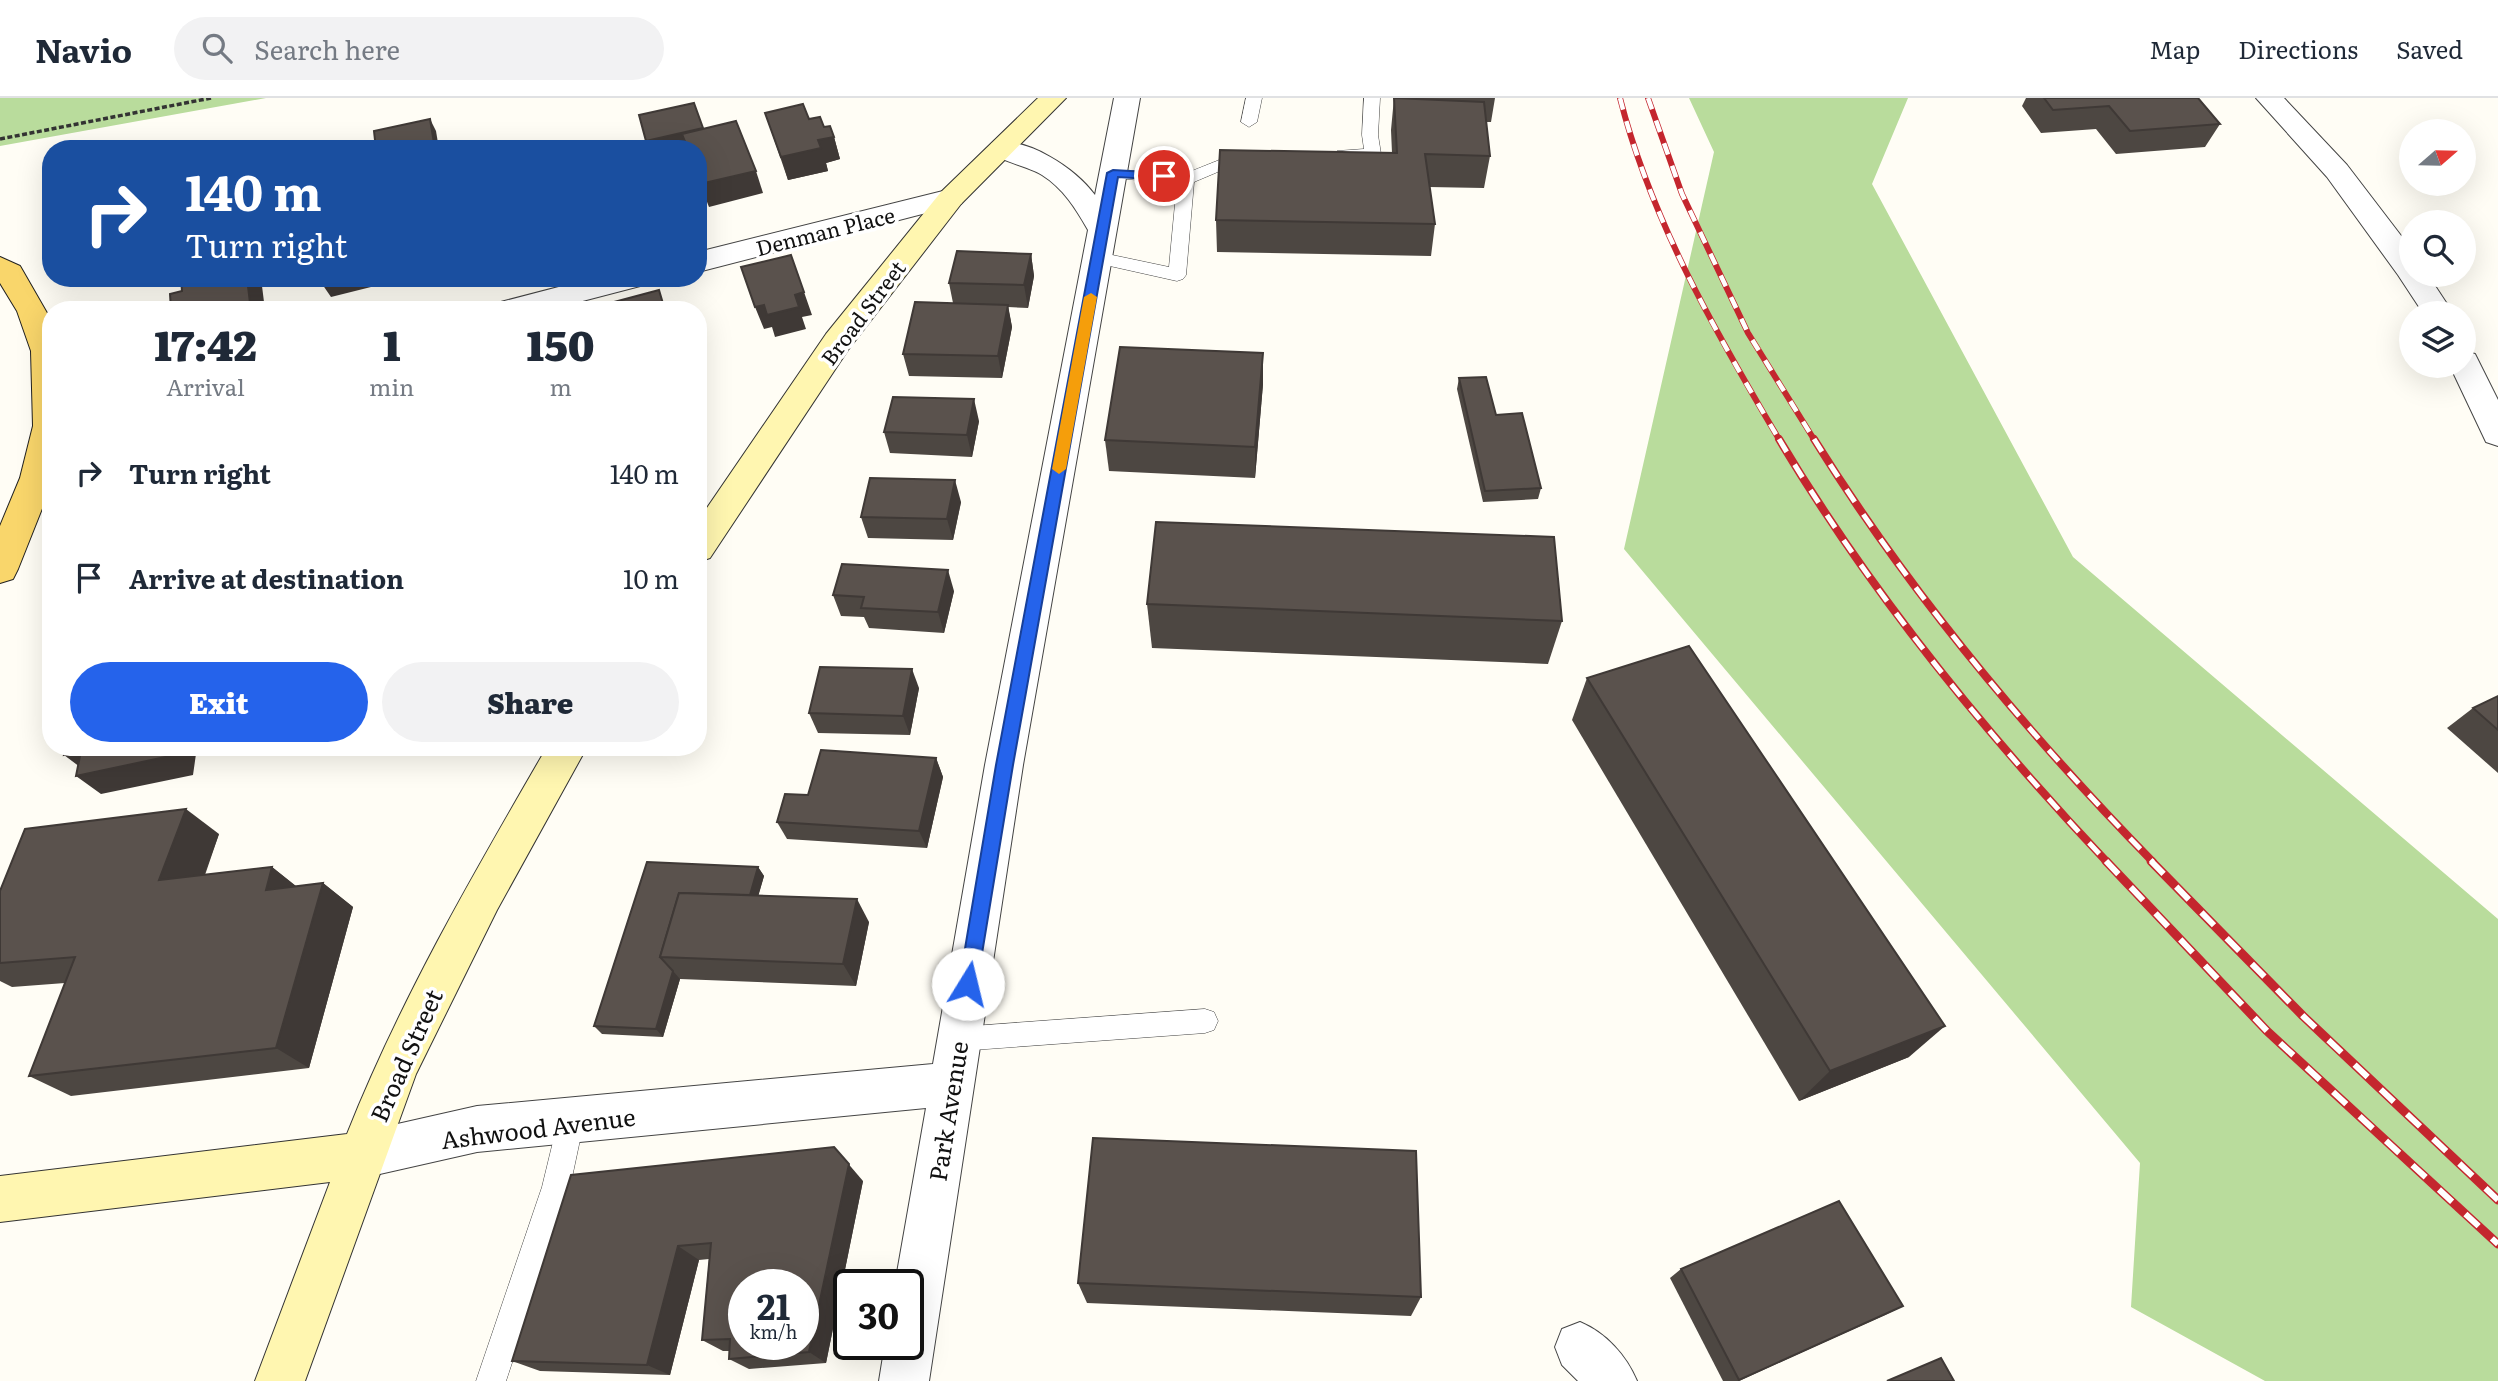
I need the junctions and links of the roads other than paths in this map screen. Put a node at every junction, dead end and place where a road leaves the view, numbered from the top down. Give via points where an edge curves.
1 (1053, 98) edge
2 (1127, 98) edge
3 (1254, 98) edge
4 (1372, 98) edge
5 (2269, 98) edge
6 (1249, 122) dead end
7 (1002, 149) junction
8 (1332, 155) edge
9 (1264, 157) edge
10 (1113, 173) junction
11 (1186, 179) junction
12 (951, 198) junction
13 (1100, 244) junction
14 (2399, 256) edge
15 (707, 260) edge
16 (0, 267) edge
17 (598, 287) edge
18 (543, 301) edge
19 (42, 338) edge
20 (2472, 378) edge
21 (2498, 434) edge
22 (42, 458) edge
23 (707, 536) edge
24 (0, 569) edge
25 (563, 756) edge
26 (1205, 1021) dead end
27 (959, 1039) junction
28 (952, 1084) junction
29 (571, 1121) junction
30 (362, 1155) junction
31 (0, 1199) edge
32 (280, 1381) edge
33 (491, 1381) edge
34 (904, 1381) edge

1 - 7 main road, Broad Street
2 - 10 street, Park Avenue
3 - 6 lane
4 - 8 lane via 1373,154
5 - 14 street via 2337,171
7 - 12 main road, Broad Street
7 - 13 street via 1049,165 1067,179 1083,197
9 - 11 lane via 1237,158
10 - 11 lane
10 - 13 street, Park Avenue
11 - 13 lane via 1177,275
12 - 15 street, Denman Place
12 - 23 main road, Broad Street via 837,342
13 - 27 street, Park Avenue via 1004,765
16 - 19 main road via 9,273 32,311
17 - 18 street
20 - 21 street
22 - 24 main road
25 - 30 main road, Broad Street via 425,1007
26 - 27 lane
27 - 28 street, Park Avenue
28 - 29 street, Ashwood Avenue
28 - 34 street, Park Avenue
29 - 30 street, Ashwood Avenue via 477,1129
29 - 33 lane via 556,1187
30 - 31 main road, Ashwood Avenue
30 - 32 main road, Broad Street

